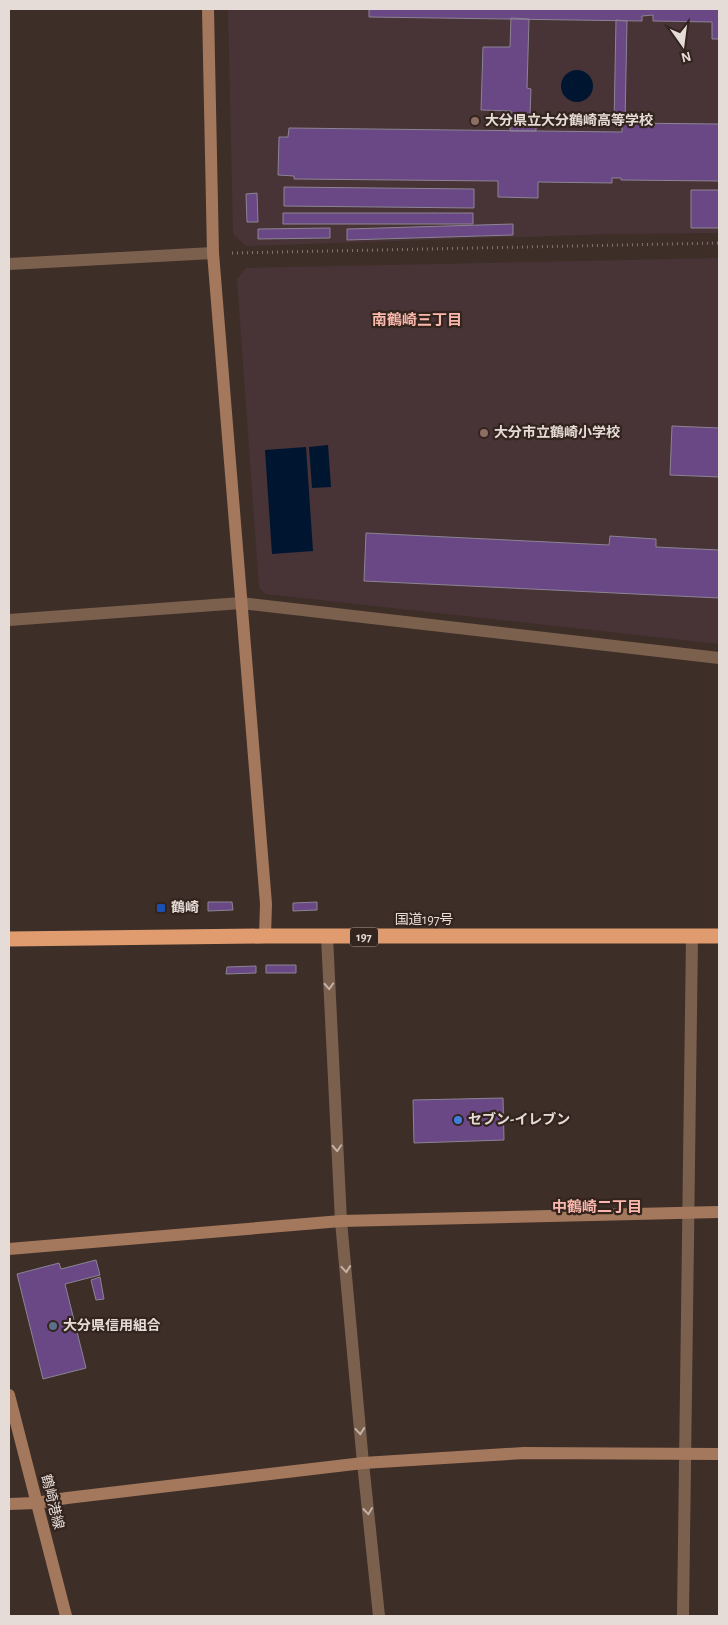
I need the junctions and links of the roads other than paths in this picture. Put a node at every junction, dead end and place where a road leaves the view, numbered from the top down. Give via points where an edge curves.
1 (208, 9) edge
2 (213, 253) junction
3 (9, 264) edge
4 (241, 604) junction
5 (9, 620) edge
6 (719, 658) edge
7 (265, 936) junction
8 (692, 936) junction
9 (719, 936) edge
10 (327, 937) junction
11 (9, 939) edge
12 (719, 1212) edge
13 (688, 1213) junction
14 (341, 1220) junction
15 (9, 1249) edge
16 (9, 1395) edge
17 (685, 1454) junction
18 (719, 1454) edge
19 (363, 1463) junction
20 (36, 1503) junction
21 (9, 1504) edge
22 (66, 1616) edge
23 (379, 1616) edge
24 (683, 1616) edge

1 - 2 street
2 - 3 street
2 - 4 street
4 - 5 street
4 - 6 street
4 - 7 street via 266,904
7 - 10 highway, 国道197号 / 197
7 - 11 highway, 国道197号 / 197
8 - 9 highway, 国道197号 / 197
8 - 10 highway, 国道197号 / 197
8 - 13 street
10 -> 14 street
12 - 13 street
13 - 14 street
13 - 17 street
14 - 15 street
14 -> 19 street
16 - 20 street, 鶴崎港線
17 - 18 street
17 - 19 street via 524,1453
17 - 24 street
19 - 20 street
19 -> 23 street
20 - 21 street
20 - 22 street, 鶴崎港線

